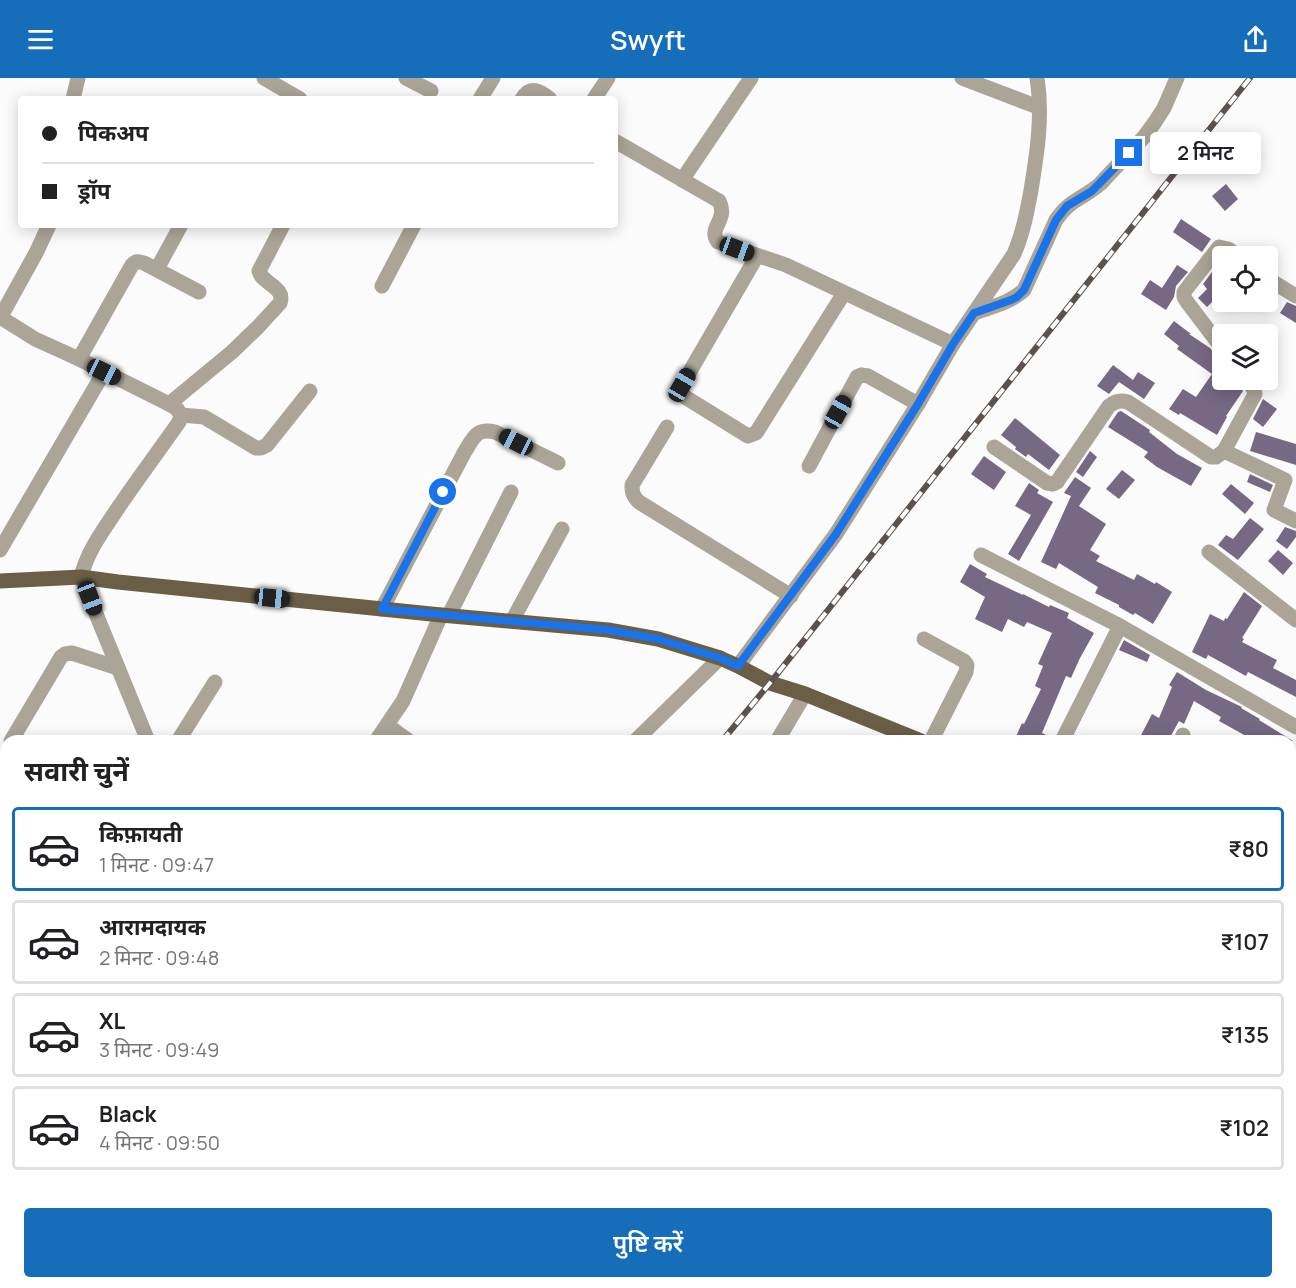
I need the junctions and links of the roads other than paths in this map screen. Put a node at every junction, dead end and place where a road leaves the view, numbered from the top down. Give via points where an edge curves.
1 (78, 78) edge
2 (264, 78) edge
3 (406, 78) edge
4 (493, 78) edge
5 (608, 78) edge
6 (751, 78) edge
7 (962, 78) edge
8 (1037, 78) edge
9 (1176, 78) edge
10 (431, 91) dead end
11 (74, 96) edge
12 (295, 96) edge
13 (482, 96) edge
14 (524, 96) edge
15 (546, 96) edge
16 (596, 96) edge
17 (1038, 107) junction
18 (618, 143) edge
19 (682, 180) junction
20 (48, 228) edge
21 (179, 228) edge
22 (281, 228) edge
23 (412, 228) edge
24 (1212, 255) edge
25 (757, 256) junction
26 (157, 269) junction
27 (1278, 285) edge
28 (382, 286) dead end
29 (199, 292) dead end
30 (844, 293) junction
31 (1296, 296) edge
32 (974, 313) junction
33 (0, 318) edge
34 (1212, 335) edge
35 (953, 344) junction
36 (79, 358) junction
37 (104, 372) junction
38 (1254, 390) edge
39 (310, 391) dead end
40 (169, 404) junction
41 (918, 404) junction
42 (181, 415) junction
43 (667, 427) dead end
44 (994, 447) dead end
45 (1224, 451) junction
46 (558, 463) dead end
47 (809, 466) dead end
48 (511, 492) dead end
49 (1296, 521) edge
50 (562, 529) dead end
51 (0, 550) edge
52 (1209, 552) dead end
53 (981, 555) dead end
54 (81, 577) junction
55 (0, 581) edge
56 (791, 596) junction
57 (382, 609) junction
58 (445, 615) junction
59 (1296, 620) edge
60 (512, 621) junction
61 (1120, 626) junction
62 (924, 639) dead end
63 (720, 658) junction
64 (738, 666) junction
65 (118, 668) junction
66 (215, 682) dead end
67 (805, 694) junction
68 (387, 725) junction
69 (1296, 727) edge
70 (15, 735) edge
71 (146, 735) edge
72 (182, 735) edge
73 (380, 735) edge
74 (401, 735) edge
75 (641, 735) edge
76 (781, 735) edge
77 (906, 735) edge
78 (934, 735) edge
79 (1065, 735) edge

1 - 11 street
2 - 12 street
3 - 10 street
4 - 13 street
5 - 16 street
6 - 19 street
7 - 17 street
8 - 17 street
9 - 32 street via 1164,108 1144,137 1100,184 1061,212 1024,290 1011,300
14 - 15 street via 535,90
17 - 32 street via 1036,161 1020,240
18 - 19 street
19 - 25 street via 722,205 715,240
20 - 33 street
21 - 26 street
22 - 40 street via 259,271 280,292 280,303 232,352
23 - 28 street
24 - 34 street via 1184,292 1186,302
25 - 30 street via 786,265
25 - 30 street via 681,389 685,397 748,436 756,433
26 - 29 street
26 - 36 street via 139,261 132,265
27 - 31 street
30 - 35 street
32 - 35 street
33 - 36 street
35 - 41 street
36 - 37 street
37 - 40 street
37 - 51 street
38 - 45 street
39 - 42 street via 261,448 204,417
40 - 42 street
41 - 47 street via 868,375 857,377
41 - 56 street via 836,534
42 - 54 street via 94,544
43 - 56 street via 632,485 634,498
44 - 45 street via 1053,484 1109,406 1121,400 1211,457
45 - 49 street via 1284,480 1274,510
46 - 57 street via 495,432 487,430 476,435
48 - 58 street
50 - 60 street
52 - 59 street
53 - 61 street
54 - 55 main road
54 - 57 main road
54 - 65 street
56 - 64 street
57 - 58 main road
58 - 60 main road
58 - 68 street
60 - 63 main road via 628,633
61 - 69 street
61 - 79 street
62 - 78 street via 967,665
63 - 64 main road
63 - 75 street
64 - 67 main road via 770,683
65 - 70 street via 65,654
65 - 71 street
66 - 72 street
67 - 76 street
67 - 77 main road
68 - 73 street
68 - 74 street

